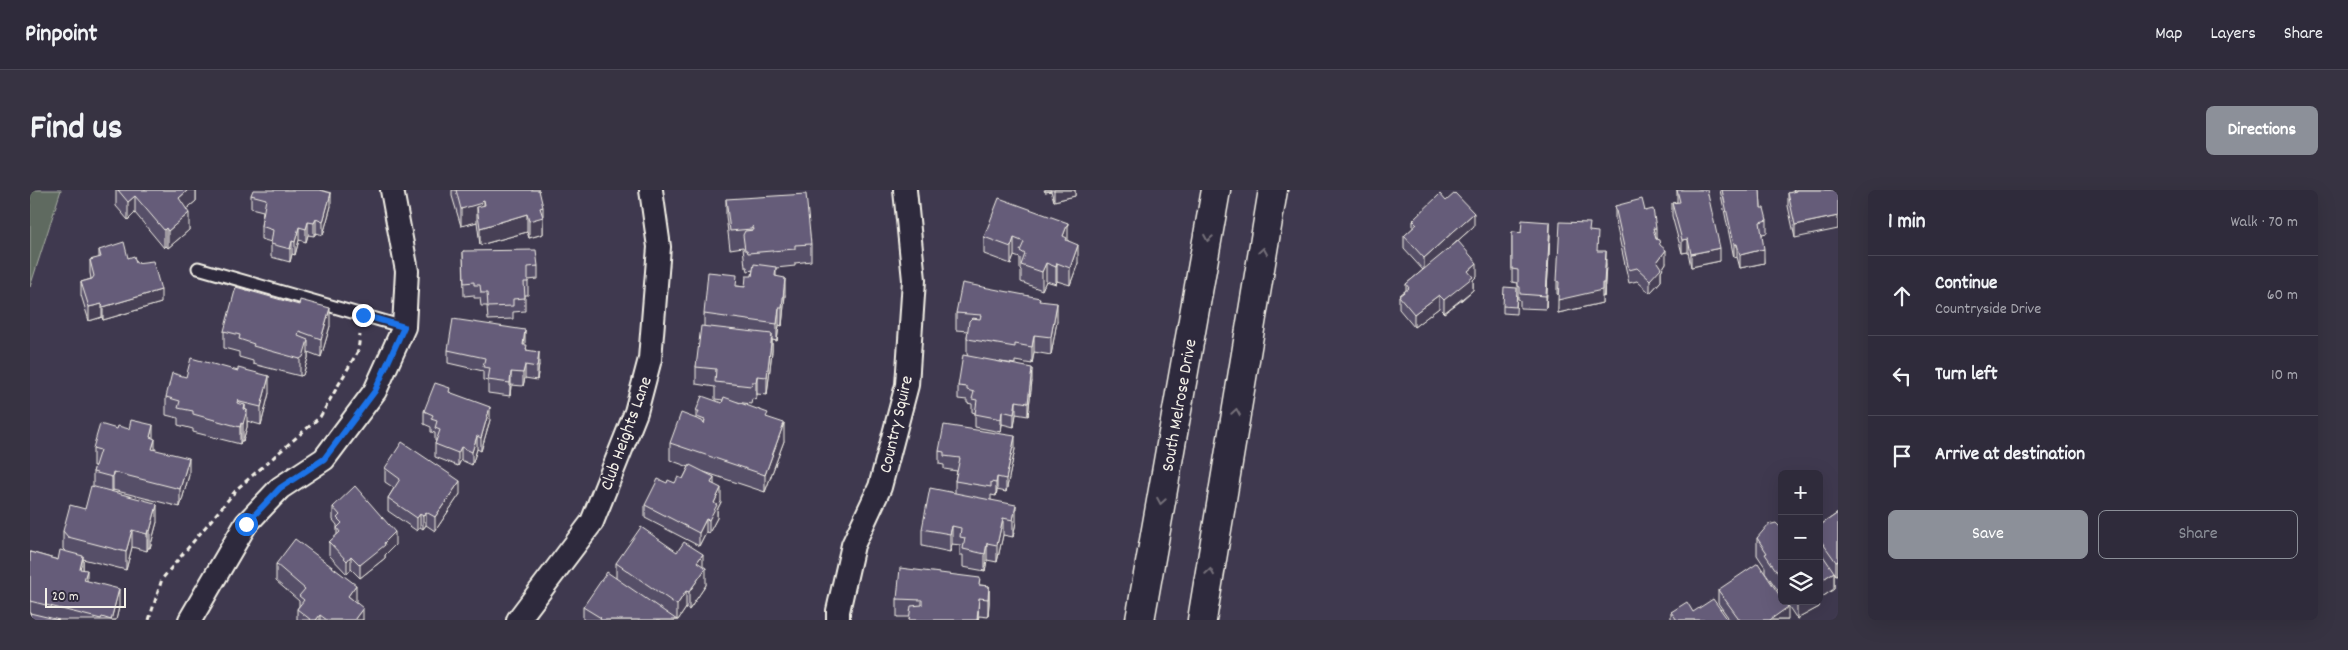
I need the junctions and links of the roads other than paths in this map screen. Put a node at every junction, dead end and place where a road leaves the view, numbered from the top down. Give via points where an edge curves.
1 (392, 190) edge
2 (651, 190) edge
3 (905, 190) edge
4 (1216, 190) edge
5 (1273, 190) edge
6 (198, 268) dead end
7 (404, 327) junction
8 (190, 620) edge
9 (518, 620) edge
10 (838, 620) edge
11 (1140, 620) edge
12 (1202, 620) edge

1 - 7 street via 407,271
2 - 9 street, Club Heights Lane via 659,248 650,359 636,412 592,522
3 - 10 street, Country Squire via 914,280 907,386 880,487 852,545
4 -> 11 main road, South Melrose Drive
12 -> 5 main road
6 - 7 lane
7 - 8 street via 375,391 324,459 280,488 246,524

